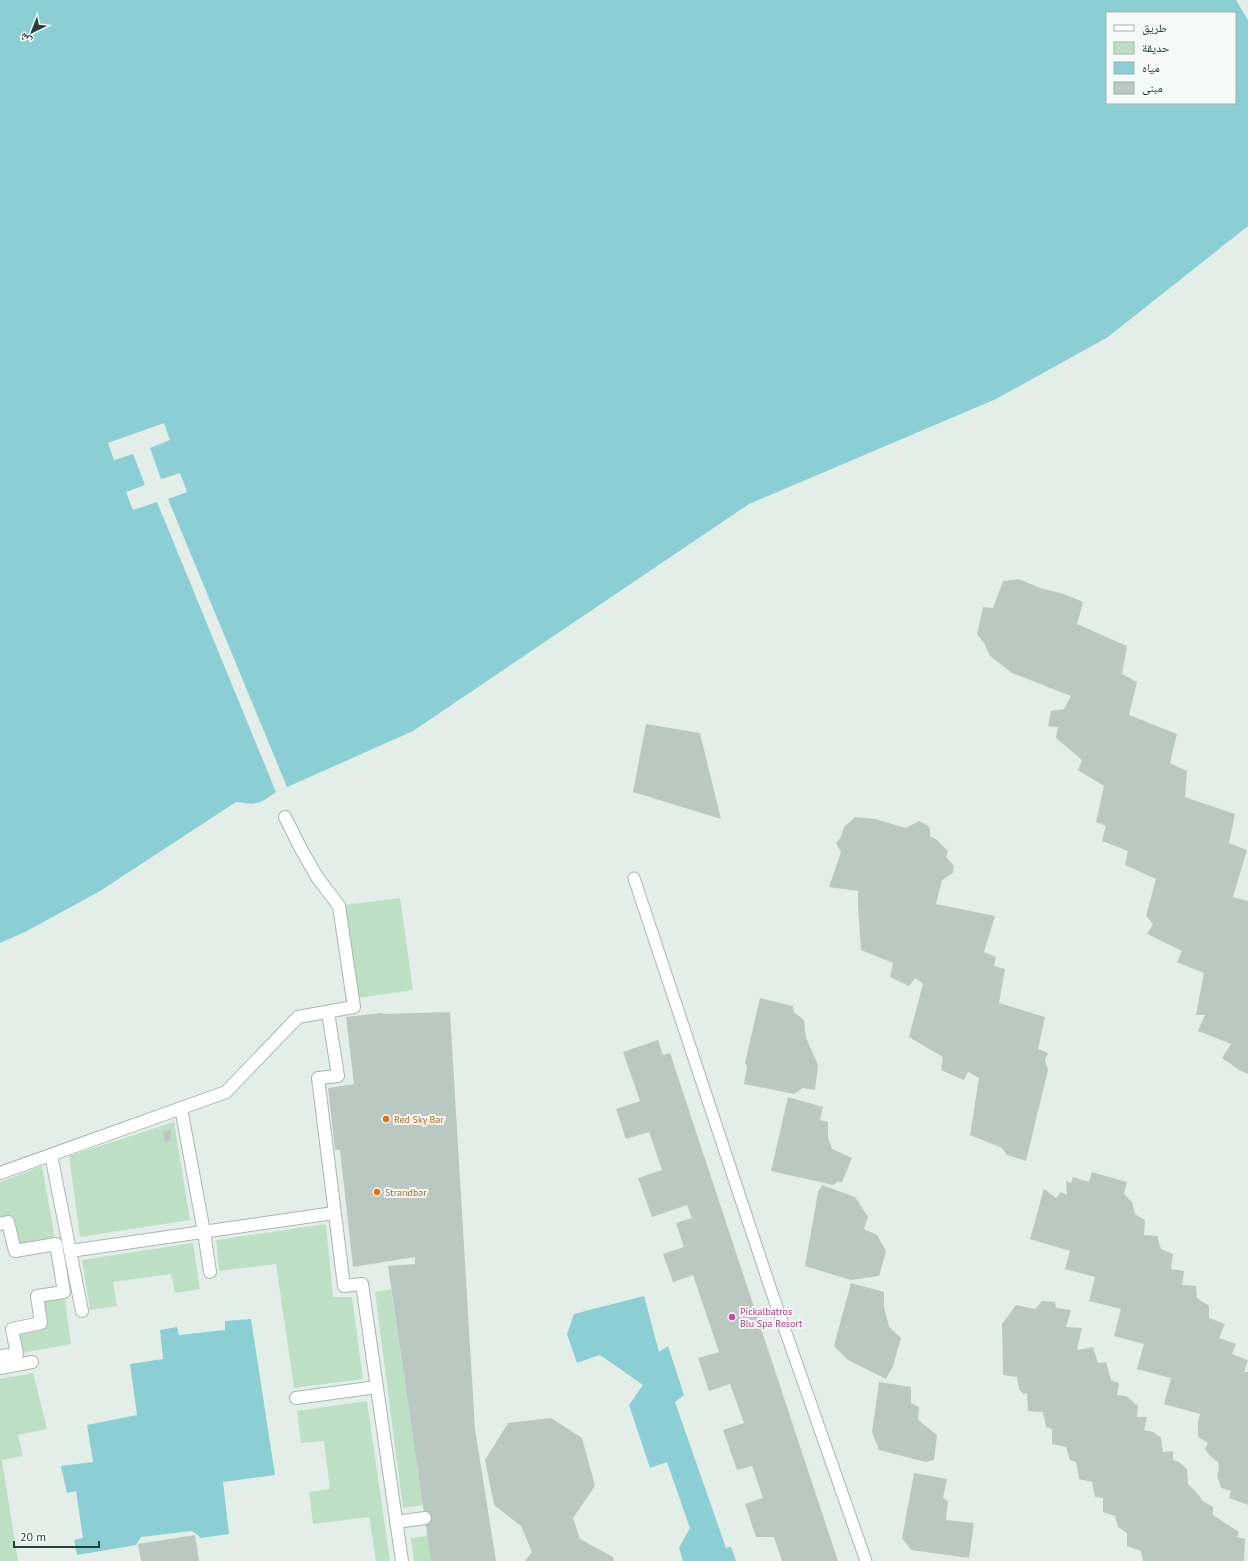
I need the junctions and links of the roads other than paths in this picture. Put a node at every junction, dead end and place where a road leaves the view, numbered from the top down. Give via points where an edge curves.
1 (285, 817) dead end
2 (634, 878) dead end
3 (328, 1012) junction
4 (181, 1108) junction
5 (51, 1155) junction
6 (0, 1173) edge
7 (334, 1213) junction
8 (0, 1224) edge
9 (204, 1232) junction
10 (70, 1251) junction
11 (210, 1272) dead end
12 (82, 1311) dead end
13 (0, 1356) edge
14 (32, 1362) dead end
15 (0, 1368) edge
16 (377, 1387) junction
17 (296, 1398) dead end
18 (425, 1518) dead end
19 (396, 1522) junction
20 (402, 1561) edge
21 (866, 1561) edge

1 - 3 street via 317,877 339,906 354,1007
2 - 21 lane via 770,1290
3 - 4 street via 298,1018 226,1092
3 - 7 street via 338,1076 318,1078
4 - 5 street
4 - 9 street
5 - 6 street
5 - 10 street
7 - 9 street
7 - 16 street via 344,1286 362,1284
8 - 13 street via 8,1222 15,1251 56,1244 64,1292 37,1296 41,1323 12,1329 17,1354
9 - 10 street
9 - 11 street
10 - 12 street
14 - 15 street
16 - 17 street
16 - 19 street
18 - 19 street
19 - 20 street

